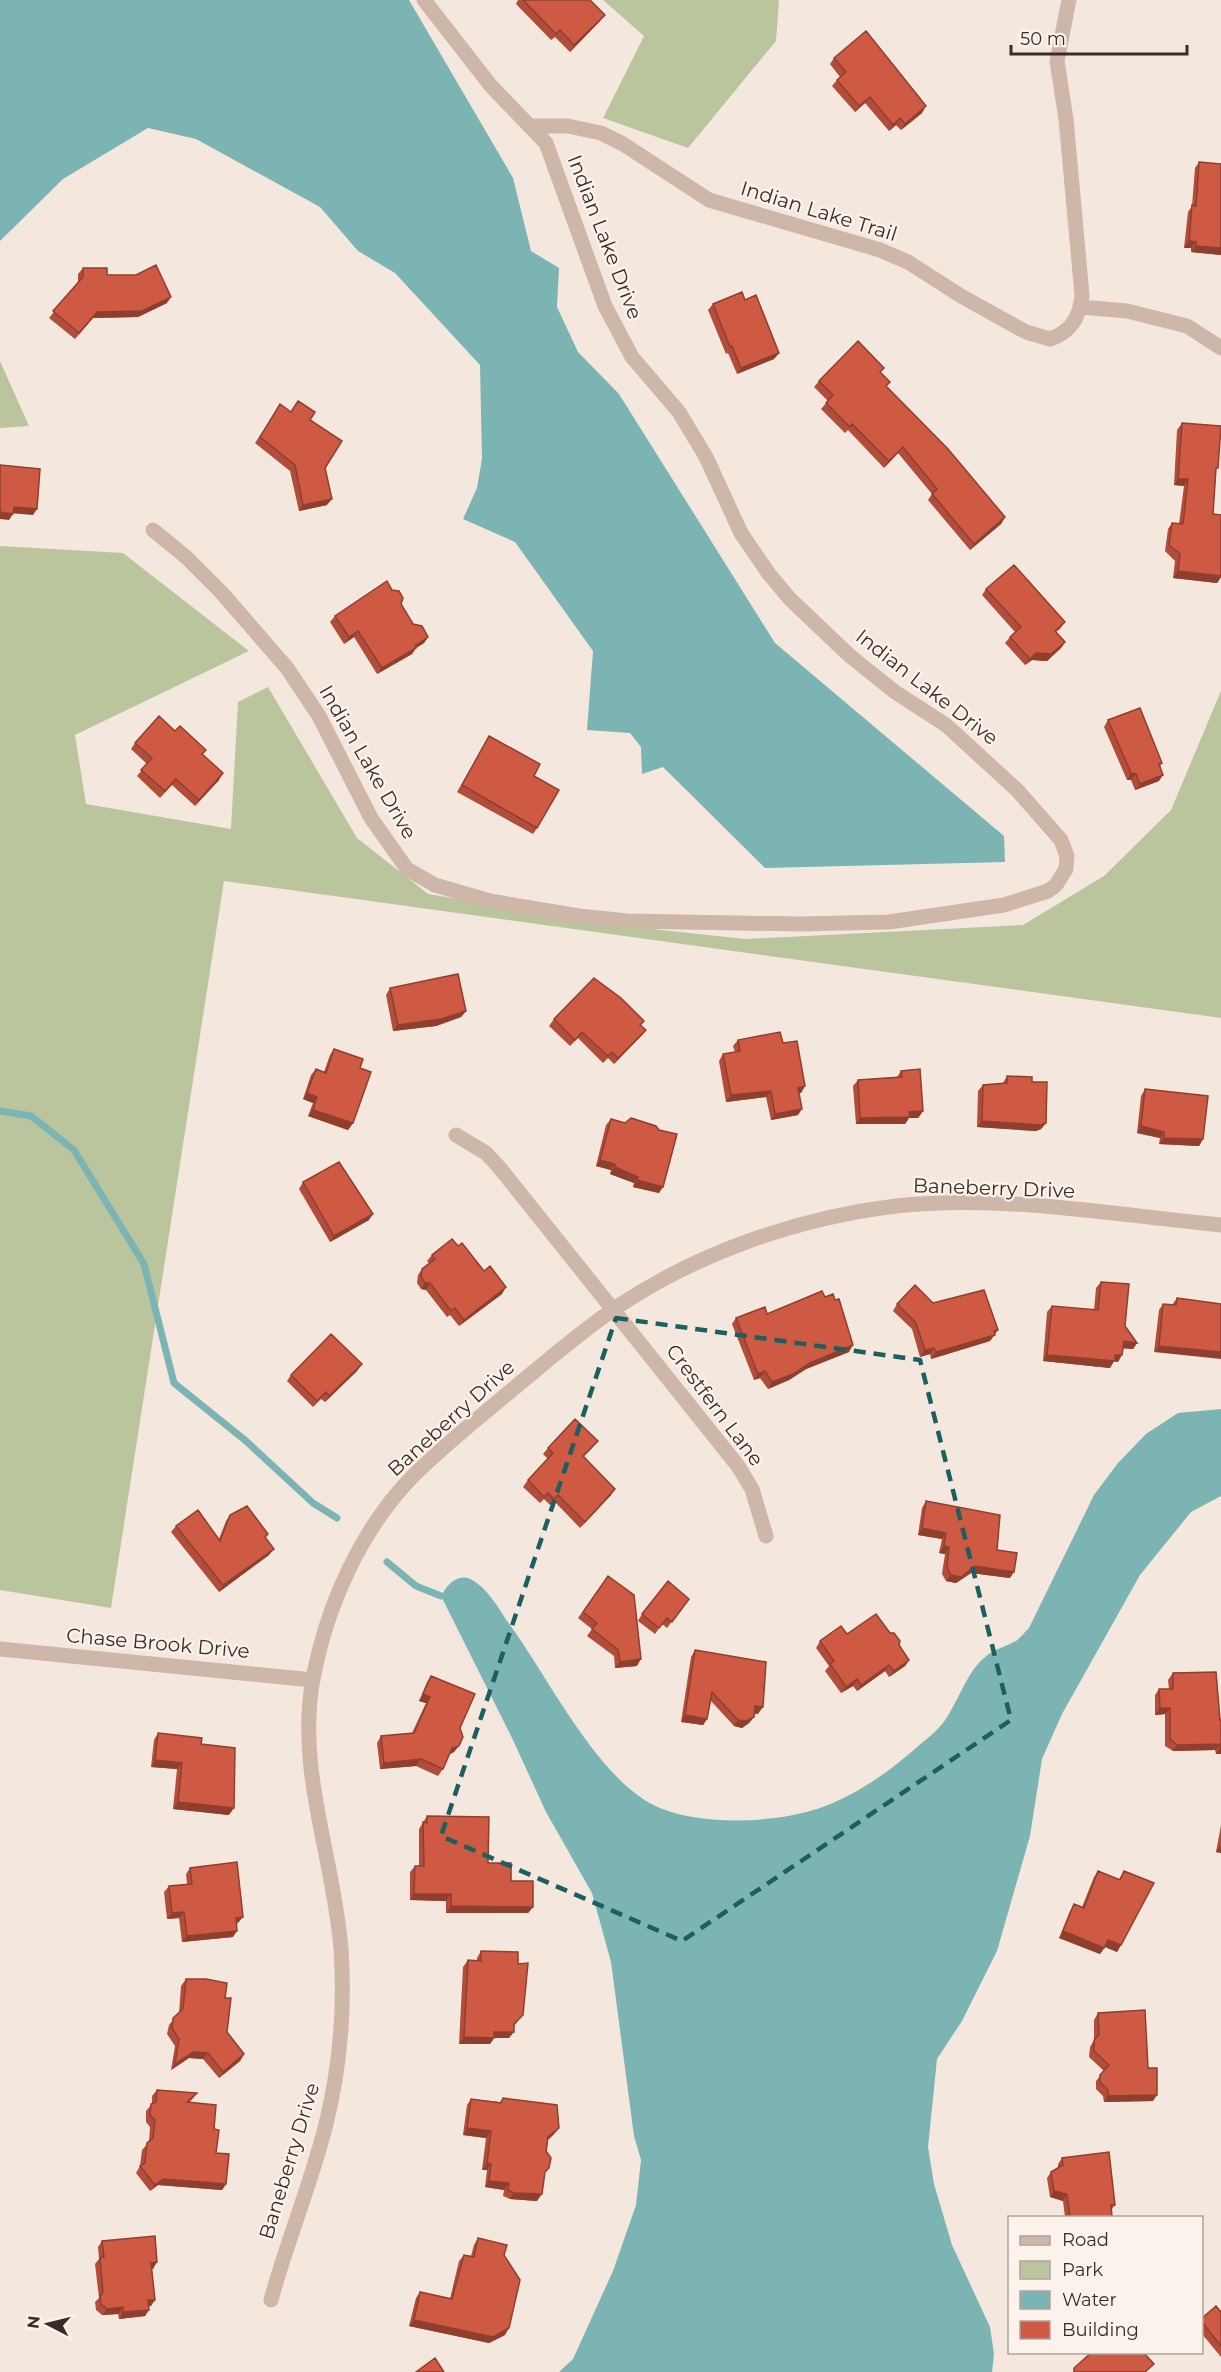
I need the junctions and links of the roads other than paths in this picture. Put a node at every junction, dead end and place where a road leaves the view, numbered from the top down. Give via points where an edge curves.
1 (424, 0) edge
2 (1069, 0) edge
3 (529, 126) junction
4 (1080, 308) junction
5 (1221, 348) edge
6 (153, 530) dead end
7 (456, 1135) dead end
8 (1221, 1225) edge
9 (614, 1309) junction
10 (766, 1536) dead end
11 (0, 1649) edge
12 (313, 1680) junction
13 (271, 2300) dead end

1 - 3 street, Indian Lake Drive via 491,86
2 - 4 street via 1057,61 1066,119
3 - 4 street, Indian Lake Trail via 568,126 601,133 709,200 880,250 908,262 1026,332 1050,339 1057,337 1071,328
3 - 6 street, Indian Lake Drive via 546,143 554,160 617,332 632,357 679,412 706,457 741,533 763,566 790,599 850,656 946,725 1017,790 1062,840 1066,869 1056,885 1048,891 992,907 889,922 799,924 627,921 579,916 490,901 435,885 407,869 371,818 318,716 287,668 221,592
4 - 5 street via 1127,311 1186,326
7 - 9 street, Crestfern Lane via 486,1153
8 - 9 street, Baneberry Drive via 965,1203 897,1206 800,1225 729,1248 654,1284
9 - 10 street, Crestfern Lane via 738,1466 756,1499
9 - 12 street, Baneberry Drive via 471,1424 393,1499 371,1529 346,1577 323,1638
11 - 12 street, Chase Brook Drive
12 - 13 street, Baneberry Drive via 309,1748 341,1949 340,2030 326,2124

